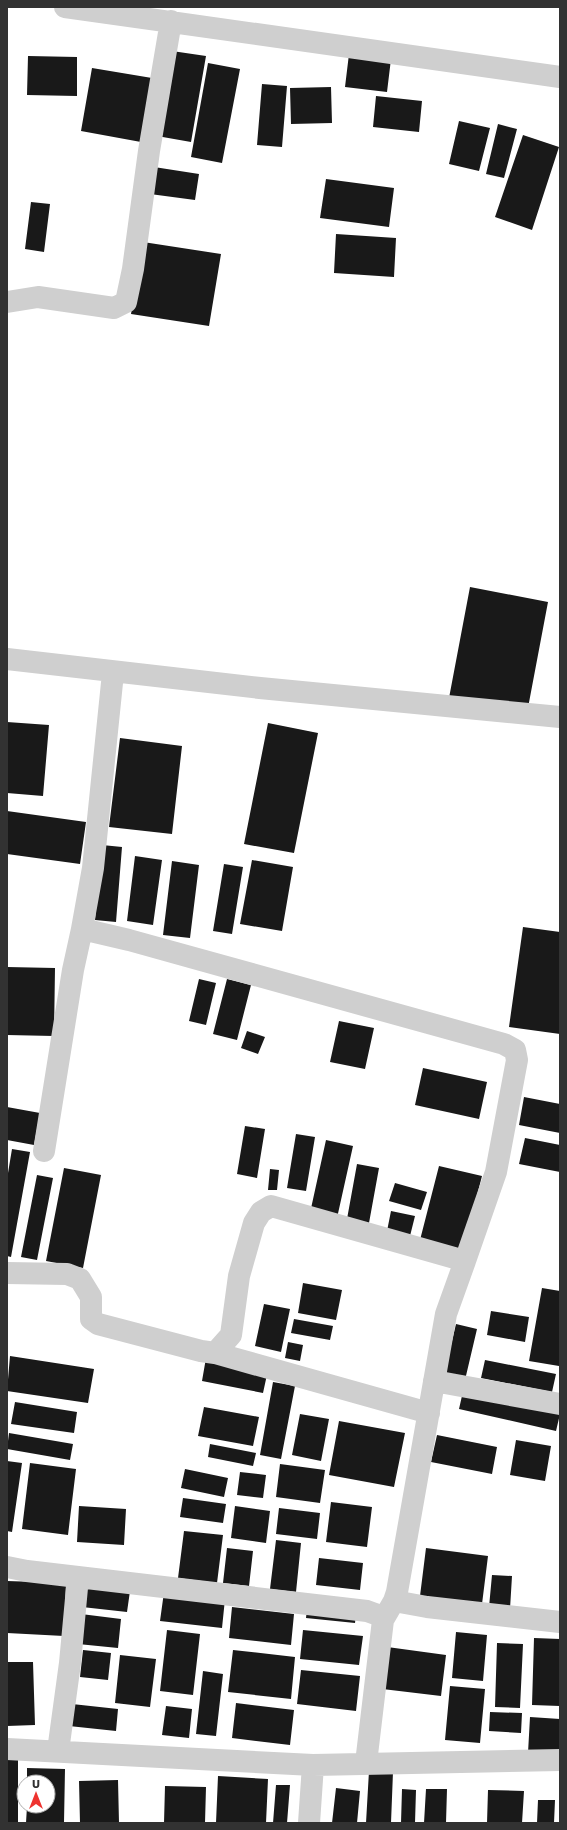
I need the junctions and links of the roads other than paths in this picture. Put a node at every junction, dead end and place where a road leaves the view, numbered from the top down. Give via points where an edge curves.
1 (65, 7) edge
2 (171, 21) junction
3 (560, 77) edge
4 (7, 302) edge
5 (7, 659) edge
6 (113, 673) junction
7 (560, 718) edge
8 (82, 929) junction
9 (44, 1151) dead end
10 (466, 1261) junction
11 (7, 1272) edge
12 (7, 1276) edge
13 (215, 1353) junction
14 (434, 1380) junction
15 (560, 1404) edge
16 (429, 1413) junction
17 (7, 1567) edge
18 (78, 1577) junction
19 (394, 1602) junction
20 (383, 1620) junction
21 (560, 1622) edge
22 (7, 1749) edge
23 (58, 1751) junction
24 (560, 1760) edge
25 (366, 1763) junction
26 (313, 1765) junction
27 (309, 1823) edge

1 - 2 street
2 - 3 street
2 - 4 street via 126,302 114,308 38,297
5 - 6 street
6 - 7 street
6 - 8 street via 93,868
8 - 9 street
8 - 10 street via 504,1044 515,1050 517,1060 496,1172
10 - 13 street via 271,1206 261,1212 254,1223 239,1276 231,1335
10 - 14 street via 446,1314
11 - 12 street
11 - 13 street via 74,1276 87,1288 91,1297 91,1319 98,1324
13 - 16 street
14 - 15 street
14 - 16 street
16 - 19 street
17 - 18 street
18 - 20 street via 366,1611 378,1615
18 - 23 street
19 - 20 street
19 - 21 street
20 - 25 street
22 - 23 street
23 - 26 street
24 - 25 street
25 - 26 street
26 - 27 street

